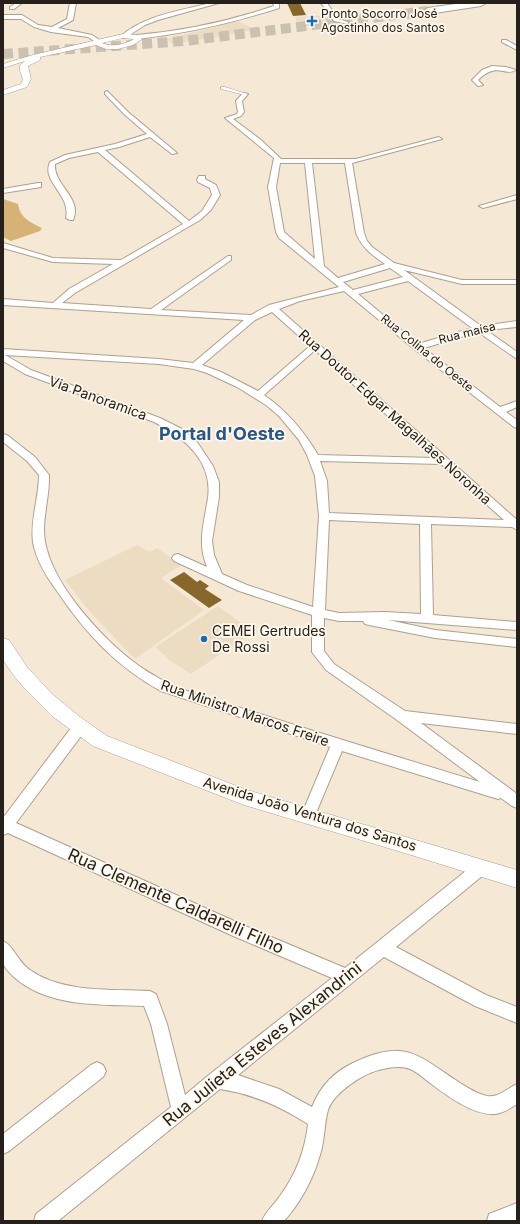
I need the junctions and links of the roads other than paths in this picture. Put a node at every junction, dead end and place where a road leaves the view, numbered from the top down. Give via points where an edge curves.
1 (19, 3) edge
2 (73, 3) edge
3 (216, 3) edge
4 (324, 3) edge
5 (481, 3) edge
6 (277, 5) edge
7 (12, 8) dead end
8 (428, 11) tunnel mouth
9 (3, 17) edge
10 (346, 23) dead end
11 (52, 30) junction
12 (84, 35) junction
13 (158, 35) junction
14 (122, 37) junction
15 (111, 38) junction
16 (138, 38) junction
17 (504, 41) dead end
18 (163, 42) dead end
19 (99, 44) junction
20 (517, 48) edge
21 (3, 66) edge
22 (513, 70) dead end
23 (480, 85) dead end
24 (223, 88) dead end
25 (3, 93) edge
26 (107, 93) dead end
27 (245, 94) joint
28 (152, 134) junction
29 (439, 139) dead end
30 (100, 150) junction
31 (174, 153) dead end
32 (308, 160) junction
33 (278, 161) junction
34 (348, 161) junction
35 (202, 178) dead end
36 (38, 185) dead end
37 (3, 191) edge
38 (517, 197) edge
39 (483, 206) dead end
40 (70, 218) dead end
41 (188, 224) junction
42 (3, 245) edge
43 (228, 258) dead end
44 (122, 262) junction
45 (392, 265) junction
46 (320, 266) junction
47 (409, 278) junction
48 (338, 281) junction
49 (517, 282) edge
50 (349, 290) junction
51 (3, 302) edge
52 (55, 305) junction
53 (272, 307) junction
54 (152, 312) junction
55 (252, 318) junction
56 (517, 324) edge
57 (477, 329) junction
58 (316, 345) junction
59 (417, 346) junction
60 (3, 352) edge
61 (517, 356) edge
62 (3, 357) edge
63 (195, 366) junction
64 (259, 395) junction
65 (517, 404) edge
66 (499, 411) junction
67 (517, 425) edge
68 (6, 442) edge
69 (315, 458) junction
70 (444, 461) junction
71 (324, 516) junction
72 (425, 520) junction
73 (516, 525) edge
74 (178, 558) dead end
75 (217, 577) junction
76 (319, 613) junction
77 (350, 616) junction
78 (427, 619) junction
79 (517, 626) edge
80 (517, 643) edge
81 (4, 648) edge
82 (402, 716) junction
83 (79, 728) junction
84 (517, 729) edge
85 (338, 744) junction
86 (512, 799) edge
87 (308, 816) junction
88 (4, 827) edge
89 (482, 867) junction
90 (517, 879) edge
91 (3, 948) edge
92 (383, 948) junction
93 (347, 976) junction
94 (517, 1015) edge
95 (97, 1071) dead end
96 (216, 1080) junction
97 (517, 1093) edge
98 (180, 1109) junction
99 (317, 1120) junction
100 (3, 1145) edge
101 (517, 1212) edge
102 (43, 1221) edge
103 (271, 1221) edge
104 (496, 1221) edge

1 - 7 street
2 - 11 street via 70,20
3 - 14 street via 156,19
4 - 10 street via 336,20
5 - 8 highway
6 - 13 street via 204,27
9 - 11 street via 22,17 36,26
11 - 12 street
12 - 15 street
12 - 19 street via 95,38
13 - 16 street
13 - 18 street
14 - 15 street
14 - 16 street
15 - 19 street
16 - 19 street via 135,43 126,45
17 - 20 street
19 - 21 street via 28,57
19 - 25 street via 32,60 23,68 27,79 24,85
22 - 23 street via 490,68 475,80
24 - 27 street
26 - 28 street
27 - 33 street via 239,99 239,115 228,118 275,154
28 - 30 street
28 - 31 street
29 - 34 street via 361,161
30 - 40 street via 67,156 52,163 53,176 72,209
30 - 41 street
32 - 33 street
32 - 34 street
32 - 46 street
33 - 46 street, Rua Colina do Oeste via 272,187 280,232 286,240
34 - 45 street via 361,237 369,249
35 - 41 street via 201,180 213,187 216,195 202,216
36 - 37 street
38 - 39 street
41 - 44 street
42 - 44 street via 53,260
43 - 54 street
44 - 52 street via 72,290
45 - 47 street
45 - 48 street
45 - 49 street via 462,282
46 - 48 street, Rua Colina do Oeste
47 - 50 street
47 - 57 street
48 - 50 street, Rua Colina do Oeste
50 - 53 street
50 - 59 street, Rua Colina do Oeste
51 - 52 street
52 - 54 street
53 - 55 street
53 - 58 street, Rua Doutor Edgar Magalhães Noronha
54 - 55 street
55 - 63 street
56 - 57 street, Rua maísa
57 - 59 street, Rua maísa
57 - 61 street
58 - 64 street
58 - 70 street, Rua Doutor Edgar Magalhães Noronha
59 - 66 street, Rua Colina do Oeste
60 - 63 street
62 - 75 street, Via Panoramica via 23,370 157,420 177,430 190,442 213,480 207,549
63 - 64 street via 238,383
64 - 69 street via 287,418
65 - 66 street
66 - 67 street, Rua Colina do Oeste
68 - 85 street, Rua Ministro Marcos Freire via 31,459 44,475 38,541 42,556 53,577 75,612 121,659 148,679 166,688
69 - 70 street
69 - 71 street via 320,472
70 - 73 street, Rua Doutor Edgar Magalhães Noronha
71 - 72 street
71 - 76 street
72 - 73 street
72 - 78 street
74 - 75 street
75 - 76 street
76 - 77 street via 339,617
76 - 82 street via 317,642 318,652 322,658 330,667
77 - 78 street
77 - 80 street via 434,634
78 - 79 street
81 - 83 main road, Avenida João Ventura dos Santos via 32,684
82 - 84 street
82 - 86 street
83 - 87 main road, Avenida João Ventura dos Santos via 100,741 142,758 244,797
83 - 88 street
85 - 86 street, Rua Ministro Marcos Freire
85 - 87 street
87 - 89 main road, Avenida João Ventura dos Santos
88 - 93 street, Rua Clemente Caldarelli Filho
89 - 90 main road, Avenida João Ventura dos Santos
89 - 92 street, Rua Julieta Esteves Alexandrini
91 - 98 street via 13,965 24,975 46,987 70,994 150,999 159,1024
92 - 93 street, Rua Julieta Esteves Alexandrini
92 - 94 street via 481,1001
93 - 96 street, Rua Julieta Esteves Alexandrini
95 - 100 street
96 - 98 street, Rua Julieta Esteves Alexandrini
96 - 99 street via 244,1084 290,1102
97 - 99 street via 496,1105 486,1105 419,1065 402,1059 391,1059 374,1063 345,1076 323,1102
98 - 102 street, Rua Julieta Esteves Alexandrini
99 - 103 street via 314,1145 307,1168 294,1193
101 - 104 street

